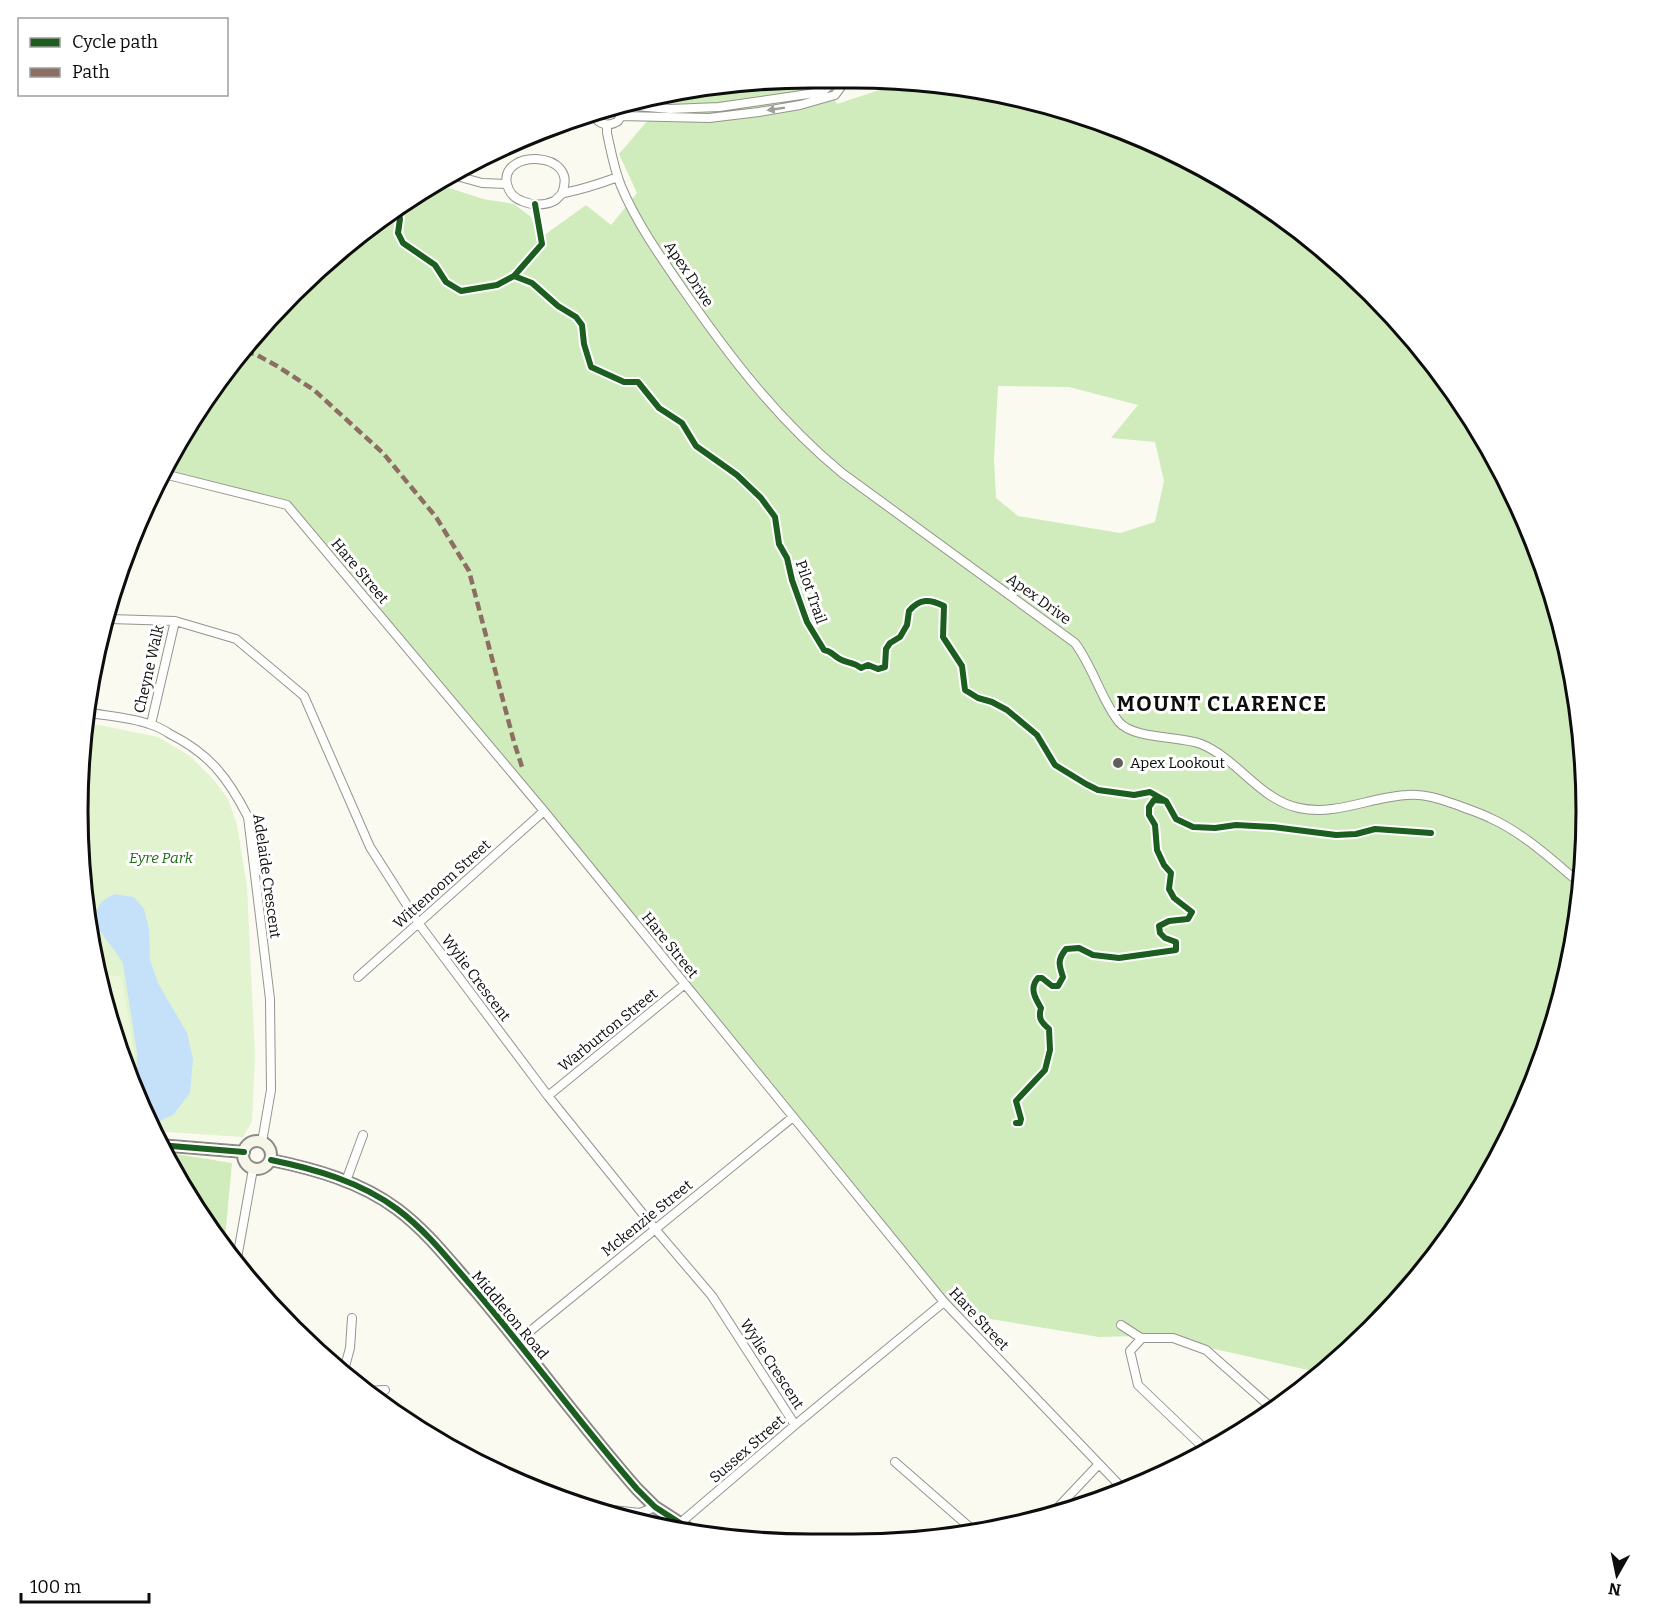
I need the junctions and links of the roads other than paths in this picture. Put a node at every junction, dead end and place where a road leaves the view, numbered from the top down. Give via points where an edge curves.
1 (825, 88) edge
2 (840, 88) edge
3 (649, 107) edge
4 (621, 116) joint
5 (598, 121) edge
6 (607, 125) junction
7 (618, 177) junction
8 (463, 178) edge
9 (507, 184) junction
10 (562, 193) junction
11 (171, 476) edge
12 (115, 619) edge
13 (175, 621) junction
14 (95, 714) edge
15 (150, 724) junction
16 (544, 811) junction
17 (1573, 877) edge
18 (419, 924) junction
19 (358, 977) dead end
20 (685, 984) junction
21 (548, 1096) junction
22 (793, 1117) junction
23 (363, 1135) dead end
24 (262, 1142) junction
25 (171, 1146) edge
26 (244, 1152) junction
27 (271, 1160) junction
28 (253, 1169) junction
29 (346, 1181) junction
30 (655, 1229) junction
31 (238, 1252) edge
32 (944, 1302) junction
33 (352, 1318) dead end
34 (1121, 1325) dead end
35 (1142, 1338) junction
36 (518, 1341) junction
37 (346, 1364) edge
38 (378, 1390) edge
39 (385, 1390) dead end
40 (1267, 1404) edge
41 (795, 1425) junction
42 (1201, 1445) edge
43 (896, 1462) dead end
44 (1099, 1464) junction
45 (1118, 1484) edge
46 (1062, 1504) edge
47 (654, 1507) junction
48 (634, 1512) edge
49 (677, 1522) edge
50 (681, 1523) edge
51 (967, 1525) edge

1 - 3 street via 822,92 737,106
2 -> 4 street via 835,95 759,112 709,118
4 - 6 street
5 - 6 street
6 - 7 street, Apex Drive
7 - 10 street
7 - 17 street, Apex Drive via 662,258 726,351 781,416 842,473 1075,643 1115,716 1128,730 1186,739 1211,749 1271,796 1299,808 1333,810 1407,795 1448,801 1503,825
8 - 9 street
9 - 10 street via 513,195 530,204 554,201
9 - 10 street via 508,171 515,164 540,159 562,171
11 - 16 street, Hare Street via 287,505
12 - 13 street, Wylie Crescent
13 - 15 street, Cheyne Walk
13 - 18 street, Wylie Crescent via 236,639 304,696 370,847
14 - 15 street, Adelaide Crescent
15 - 24 street, Adelaide Crescent via 203,754 235,792 248,817 270,999 271,1090
16 - 18 street, Wittenoom Street
16 - 20 street, Hare Street
18 - 19 street, Wittenoom Street
18 - 21 street, Wylie Crescent
20 - 21 street, Warburton Street
20 - 22 street, Hare Street
21 - 30 street, Wylie Crescent
22 - 30 street, Mckenzie Street
22 - 32 street, Hare Street
23 - 29 street
24 - 26 main road via 251,1143
24 - 27 main road via 270,1149
25 - 26 main road
26 - 28 main road via 245,1162
27 - 28 main road via 264,1168
27 - 29 main road, Middleton Road
28 - 31 street
29 - 36 main road, Middleton Road via 396,1209 427,1234
30 - 36 street, Mckenzie Street
30 - 41 street, Wylie Crescent via 712,1296
32 - 41 street, Sussex Street
32 - 44 street, Hare Street
33 - 37 street
34 - 35 street
35 - 40 street via 1173,1338 1206,1350
35 - 42 street via 1130,1351 1138,1385
36 - 47 main road, Middleton Road via 613,1462
38 - 39 street
41 - 50 street, Sussex Street
43 - 51 street
44 - 45 street, Hare Street
44 - 46 street
47 - 48 street
47 - 49 main road, Middleton Road

